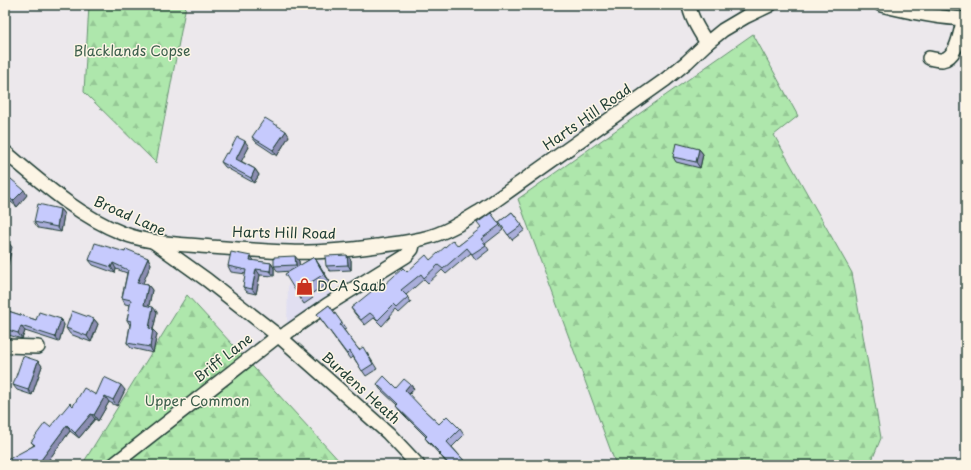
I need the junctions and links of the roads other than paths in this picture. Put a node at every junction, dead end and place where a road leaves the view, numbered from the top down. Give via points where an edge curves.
1 (689, 5) edge
2 (770, 5) edge
3 (881, 5) edge
4 (965, 18) edge
5 (707, 44) junction
6 (928, 58) dead end
7 (5, 152) edge
8 (414, 241) junction
9 (154, 242) junction
10 (279, 337) junction
11 (5, 346) edge
12 (38, 347) dead end
13 (113, 465) edge
14 (418, 465) edge

1 - 5 street
2 - 5 street, Harts Hill Road via 728,27
3 - 4 street via 907,12
4 - 6 street via 951,55 942,60
5 - 8 street, Harts Hill Road via 666,80 482,210 442,232
7 - 9 street, Broad Lane via 88,216 122,233
8 - 9 street, Harts Hill Road via 325,252 249,250
8 - 10 street via 406,256
9 - 10 street, Broad Lane
10 - 13 street, Briff Lane
10 - 14 street, Burdens Heath via 388,433
11 - 12 street

